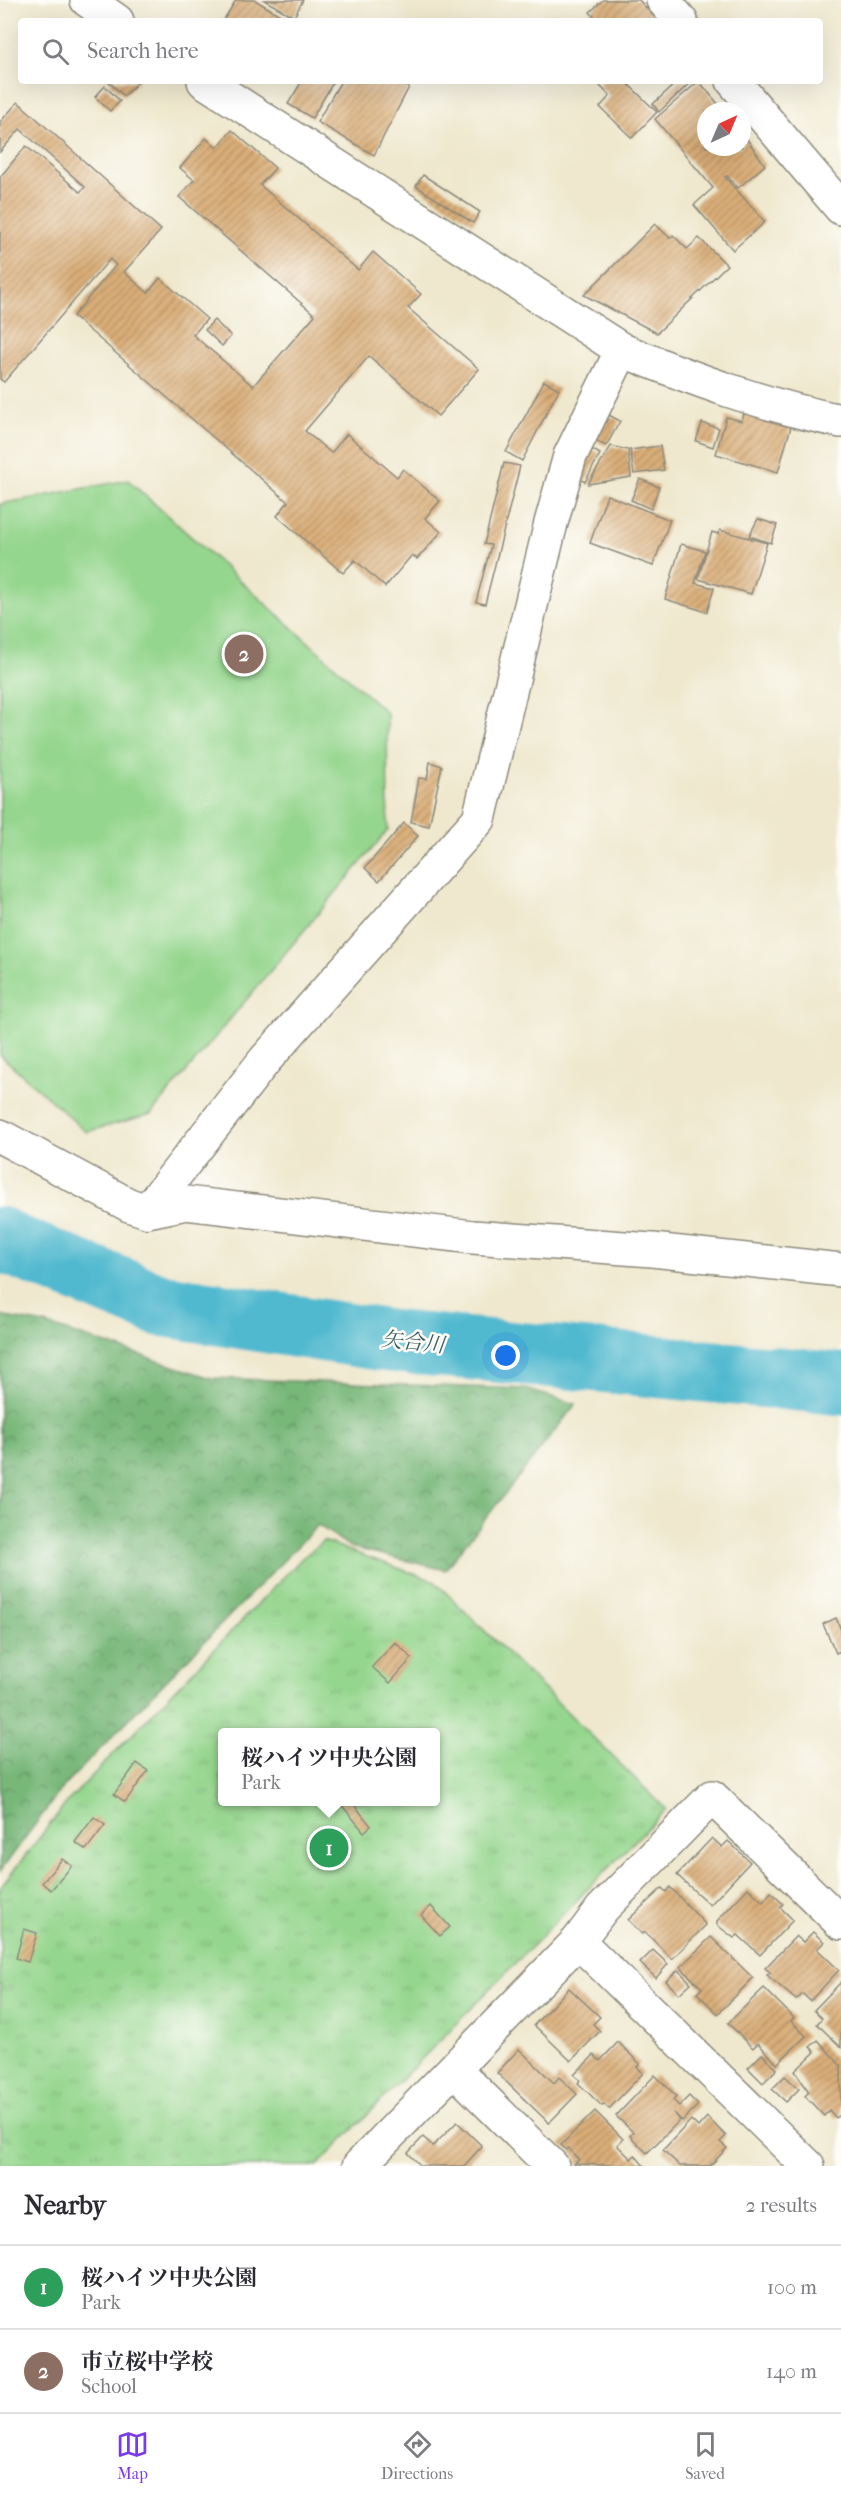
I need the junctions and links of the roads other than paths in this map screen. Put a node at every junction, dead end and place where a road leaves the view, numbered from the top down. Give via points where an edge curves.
1 (87, 0) edge
2 (663, 0) edge
3 (113, 18) edge
4 (678, 18) edge
5 (209, 84) edge
6 (736, 84) edge
7 (841, 208) edge
8 (622, 350) junction
9 (841, 421) edge
10 (0, 1136) edge
11 (147, 1211) junction
12 (841, 1270) edge
13 (841, 1923) edge
14 (578, 1941) junction
15 (454, 2069) junction
16 (359, 2166) edge
17 (552, 2166) edge
18 (807, 2166) edge

1 - 3 street
2 - 4 street
5 - 8 street
6 - 7 street
8 - 9 street via 680,374 806,414
8 - 11 street via 570,456 479,819 265,1060
10 - 11 street via 110,1197
11 - 12 street via 186,1203 473,1237 652,1250
13 - 14 street via 712,1797 602,1909
14 - 15 street
14 - 18 street
15 - 16 street
15 - 17 street

